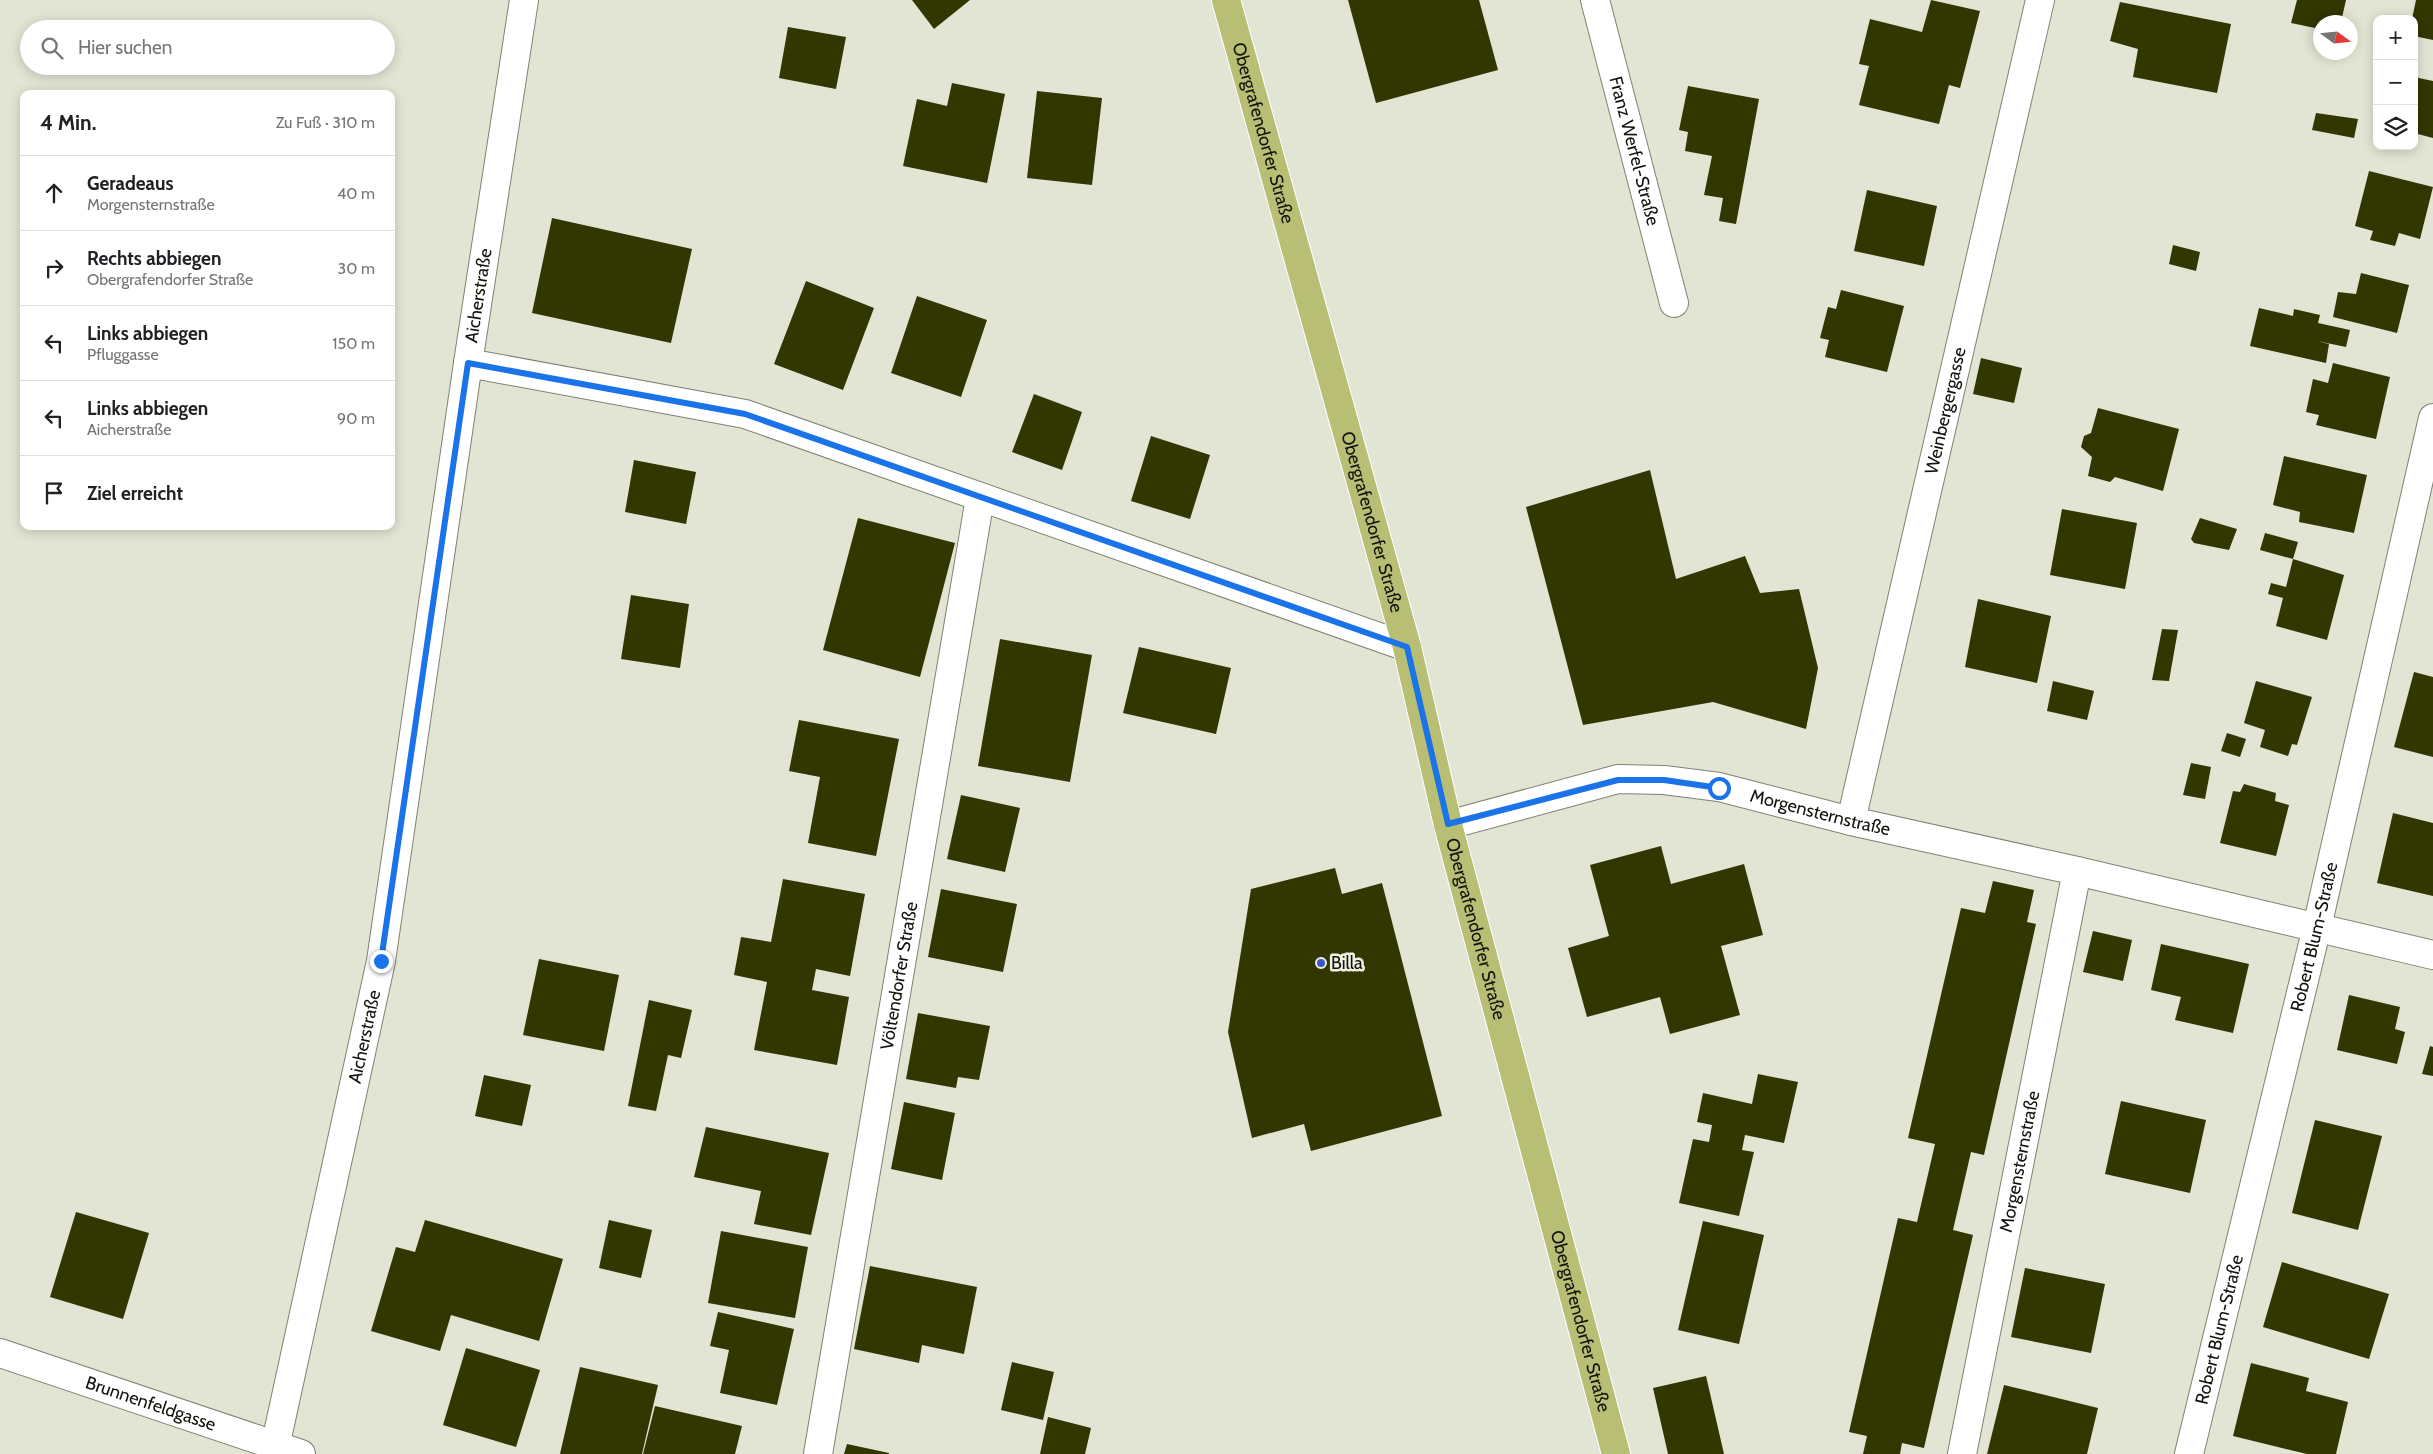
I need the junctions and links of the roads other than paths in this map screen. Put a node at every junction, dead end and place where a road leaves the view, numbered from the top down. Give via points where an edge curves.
1 (524, 0) edge
2 (1226, 0) edge
3 (1595, 0) edge
4 (2040, 0) edge
5 (1674, 303) dead end
6 (468, 363) junction
7 (2433, 418) edge
8 (980, 498) junction
9 (1407, 647) junction
10 (1850, 821) junction
11 (1448, 824) junction
12 (2077, 871) junction
13 (2317, 927) junction
14 (2433, 954) edge
15 (0, 1353) edge
16 (275, 1447) junction
17 (300, 1454) edge
18 (818, 1454) edge
19 (1616, 1454) edge
20 (1962, 1454) edge
21 (2189, 1454) edge

1 - 6 street, Aicherstraße
2 - 9 main road, Obergrafendorfer Straße
3 - 5 street, Franz Werfel-Straße
4 - 10 street, Weinbergergasse
6 - 8 street via 745,414
6 - 16 street, Aicherstraße via 381,961
7 - 13 street, Robert Blum-Straße
8 - 9 street
8 - 18 street, Völtendorfer Straße
9 - 11 main road, Obergrafendorfer Straße
10 - 11 street, Morgensternstraße via 1719,788 1664,780 1618,780
10 - 12 street, Morgensternstraße
11 - 19 main road, Obergrafendorfer Straße
12 - 13 street, Morgensternstraße
12 - 20 street, Morgensternstraße
13 - 14 street, Morgensternstraße
13 - 21 street, Robert Blum-Straße
15 - 16 street, Brunnenfeldgasse
16 - 17 street, Brunnenfeldgasse

